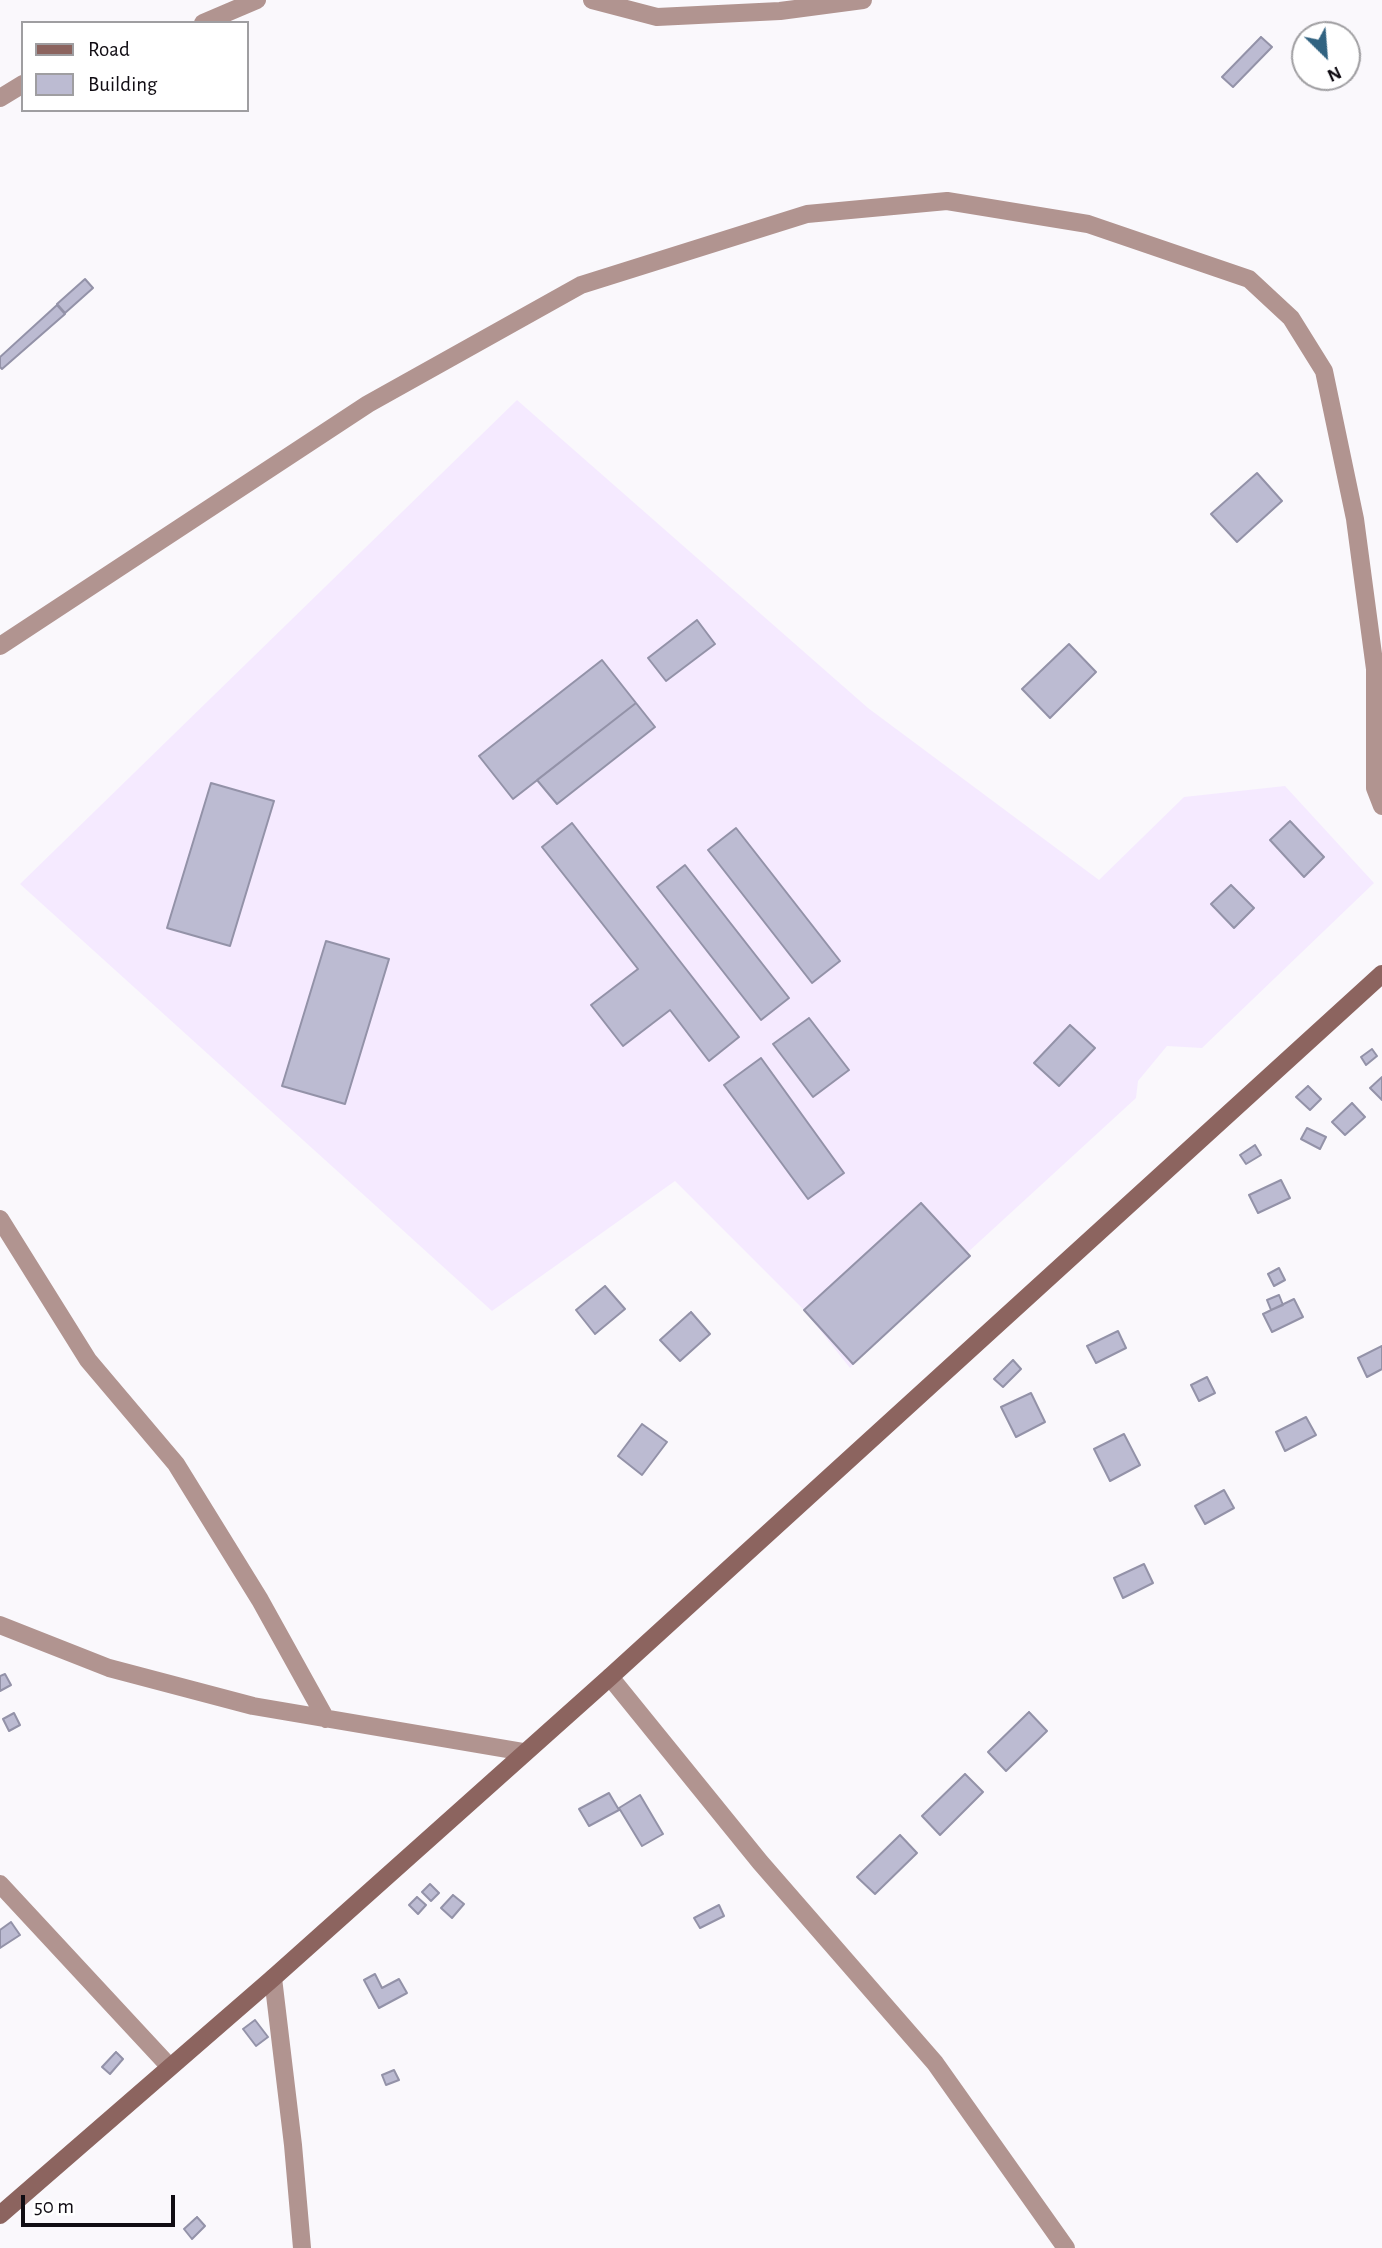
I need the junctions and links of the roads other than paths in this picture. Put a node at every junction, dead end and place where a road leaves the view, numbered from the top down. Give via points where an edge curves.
1 (257, 0) edge
2 (592, 0) edge
3 (863, 0) edge
4 (209, 21) edge
5 (21, 85) edge
6 (0, 98) edge
7 (0, 646) edge
8 (1382, 806) edge
9 (1382, 974) edge
10 (0, 1219) edge
11 (0, 1625) edge
12 (610, 1677) junction
13 (326, 1719) junction
14 (524, 1752) junction
15 (0, 1884) edge
16 (273, 1978) junction
17 (169, 2066) junction
18 (0, 2215) edge
19 (302, 2248) edge
20 (1066, 2248) edge

1 - 4 street
2 - 3 street via 657,17 780,11
5 - 6 street
7 - 8 street via 368,404 581,285 807,214 947,201 1088,225 1250,279 1291,318 1324,371 1355,519 1375,669 1375,788
9 - 12 main road
10 - 13 street via 88,1360 176,1464
11 - 13 street via 109,1668 253,1706
12 - 14 main road
12 - 20 street via 760,1862 935,2063
13 - 14 street
14 - 16 main road
15 - 17 street
16 - 17 main road
16 - 19 street
17 - 18 main road

